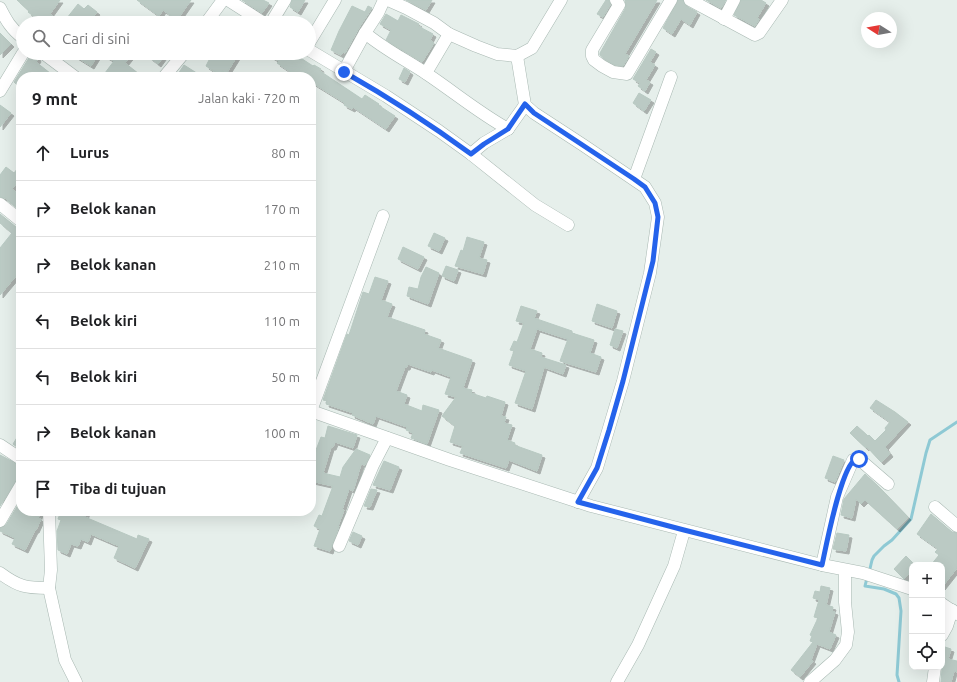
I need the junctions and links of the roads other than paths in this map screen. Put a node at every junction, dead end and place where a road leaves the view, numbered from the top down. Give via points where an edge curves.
1 (223, 0) edge
2 (228, 0) edge
3 (285, 0) edge
4 (335, 0) edge
5 (384, 0) edge
6 (388, 0) edge
7 (561, 0) edge
8 (616, 0) edge
9 (671, 0) edge
10 (690, 0) edge
11 (734, 0) edge
12 (782, 0) edge
13 (0, 8) edge
14 (211, 16) edge
15 (253, 16) edge
16 (275, 16) edge
17 (724, 19) junction
18 (316, 31) edge
19 (16, 33) edge
20 (365, 33) junction
21 (449, 34) junction
22 (316, 54) edge
23 (517, 56) junction
24 (20, 60) edge
25 (52, 60) edge
26 (178, 60) edge
27 (68, 72) edge
28 (168, 72) edge
29 (344, 72) junction
30 (426, 73) junction
31 (671, 77) dead end
32 (0, 91) edge
33 (525, 104) junction
34 (508, 129) junction
35 (471, 154) junction
36 (634, 179) junction
37 (0, 204) edge
38 (383, 216) dead end
39 (16, 217) edge
40 (568, 225) dead end
41 (316, 397) edge
42 (316, 413) edge
43 (387, 438) junction
44 (0, 445) edge
45 (16, 456) edge
46 (888, 484) dead end
47 (16, 494) edge
48 (578, 502) junction
49 (935, 507) dead end
50 (49, 516) edge
51 (0, 522) edge
52 (957, 526) edge
53 (684, 530) junction
54 (339, 546) dead end
55 (822, 565) junction
56 (845, 570) junction
57 (0, 573) edge
58 (49, 588) junction
59 (909, 588) edge
60 (950, 610) edge
61 (943, 634) edge
62 (935, 670) edge
63 (76, 682) edge
64 (617, 682) edge
65 (810, 682) edge
66 (933, 682) edge

1 - 14 street
2 - 15 street
3 - 16 street
4 - 18 street
5 - 20 street
6 - 21 street via 434,23
7 - 23 street via 532,48
8 - 9 street via 619,5 592,50 592,56 613,72 627,74
10 - 17 street
11 - 17 street
12 - 17 street via 757,34
13 - 19 street
20 - 29 street
20 - 30 street
21 - 23 street via 497,54
21 - 30 street
22 - 29 street
23 - 33 street
24 - 32 street
25 - 27 street
26 - 28 street
29 - 35 street via 386,96
30 - 34 street
31 - 36 street
33 - 34 street
33 - 36 street via 534,113
34 - 35 street
35 - 40 street via 535,206
36 - 48 street via 645,187 655,203 658,217 653,261 609,430 597,468
37 - 39 street
38 - 41 street
42 - 43 street
43 - 48 street
43 - 54 street
44 - 45 street
46 - 55 street via 859,459 852,460 837,498
47 - 51 street
48 - 53 street
49 - 52 street
50 - 58 street
53 - 55 street
53 - 64 street via 674,566 638,645
55 - 56 street
56 - 59 street
56 - 65 street via 848,632 846,645 835,660
57 - 58 street via 15,584 26,588
58 - 63 street via 65,660
60 - 61 street
62 - 66 street

